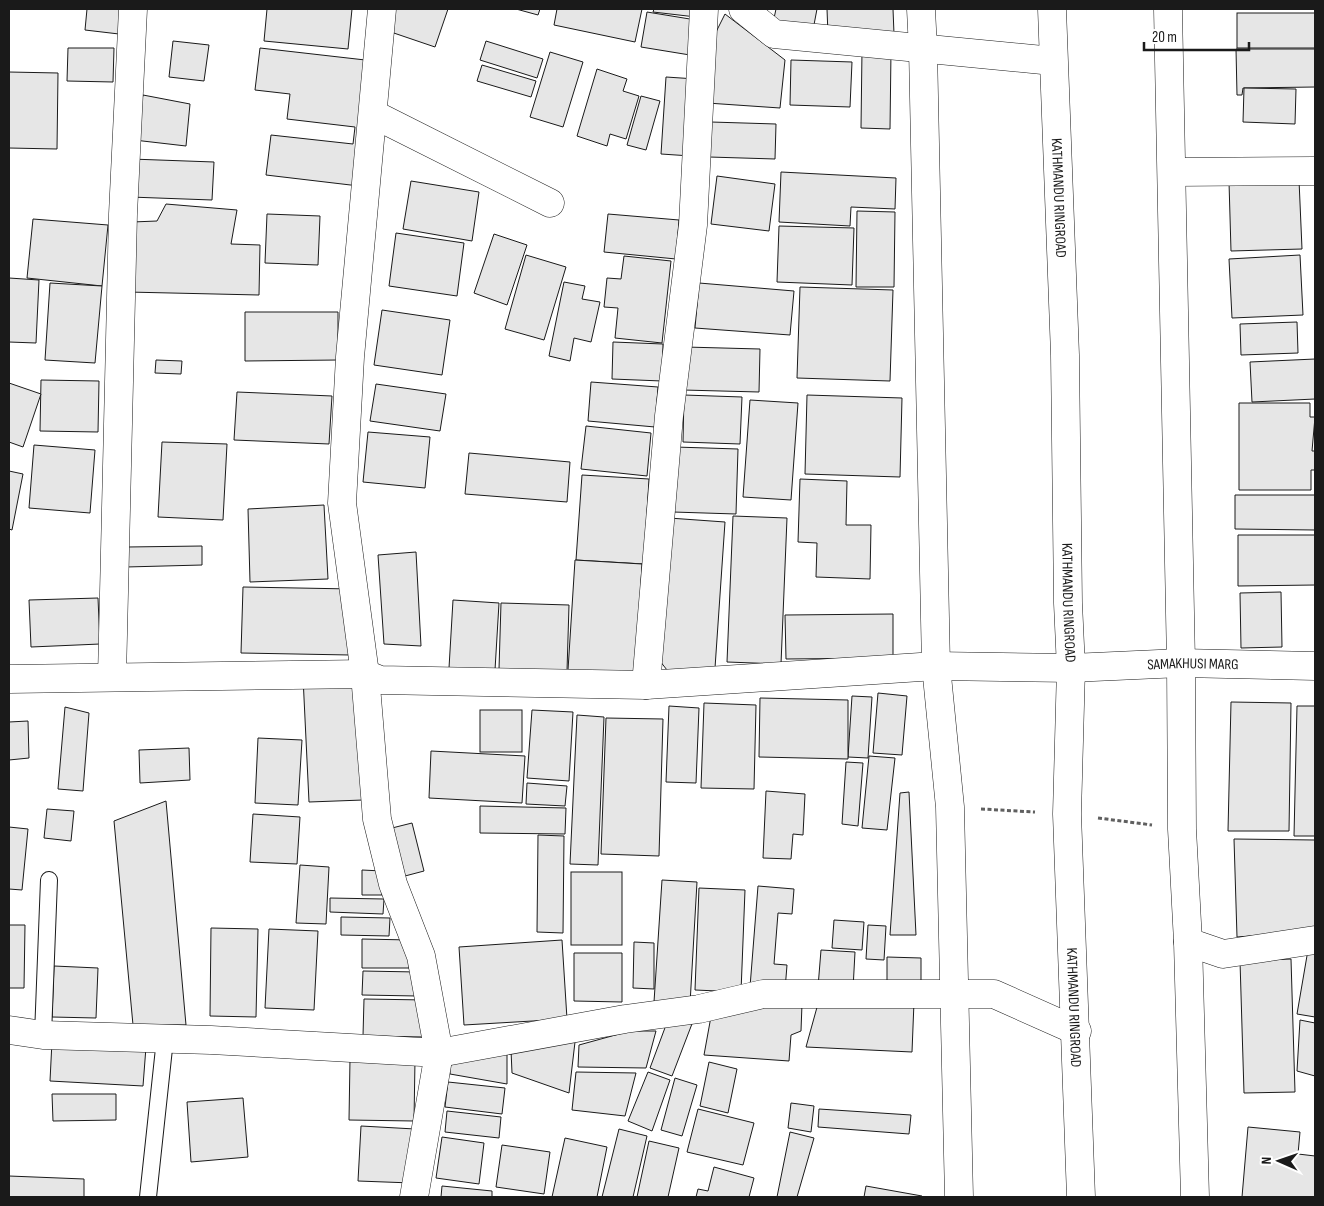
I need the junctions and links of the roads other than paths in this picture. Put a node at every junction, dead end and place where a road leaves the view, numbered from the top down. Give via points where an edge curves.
1 (133, 9) edge
2 (382, 9) edge
3 (704, 9) edge
4 (743, 9) edge
5 (921, 9) edge
6 (1052, 9) edge
7 (1168, 9) edge
8 (923, 49) junction
9 (1052, 61) junction
10 (374, 114) junction
11 (1315, 171) edge
12 (1173, 172) junction
13 (550, 203) dead end
14 (1181, 663) junction
15 (936, 666) junction
16 (1315, 666) edge
17 (1071, 668) junction
18 (365, 674) junction
19 (112, 677) junction
20 (9, 679) edge
21 (646, 685) junction
22 (49, 880) dead end
23 (1315, 940) edge
24 (1188, 942) junction
25 (956, 994) junction
26 (9, 1030) edge
27 (1077, 1031) junction
28 (43, 1035) junction
29 (165, 1039) junction
30 (439, 1053) junction
31 (148, 1197) edge
32 (414, 1197) edge
33 (959, 1197) edge
34 (1081, 1197) edge
35 (1195, 1197) edge

1 - 19 main road via 122,214
2 - 10 main road
3 - 21 main road via 693,225 669,416
4 - 8 main road via 774,34
5 - 8 main road
6 - 9 main road, KATHMANDU RINGROAD
7 - 12 main road
8 - 9 main road
8 - 15 main road
9 - 17 main road, KATHMANDU RINGROAD via 1065,355
10 - 13 main road
10 - 18 main road via 350,357 342,503
11 - 12 main road
12 - 14 main road
14 - 16 main road, SAMAKHUSI MARG
14 - 17 main road, SAMAKHUSI MARG
14 - 24 main road via 1182,829
15 - 17 main road, SAMAKHUSI MARG
15 - 21 main road, SAMAKHUSI MARG
15 - 25 main road via 950,807
17 - 27 main road, KATHMANDU RINGROAD via 1068,814
18 - 19 main road, SAMAKHUSI MARG
18 - 21 main road, SAMAKHUSI MARG via 380,680
18 - 30 main road via 377,819 393,884 421,956
19 - 20 main road, SAMAKHUSI MARG
22 - 28 lane
23 - 24 main road via 1223,954
24 - 35 main road
25 - 27 main road via 994,994
25 - 30 main road via 763,994 699,1009 616,1020
25 - 33 main road
26 - 28 main road
27 - 34 main road, KATHMANDU RINGROAD
28 - 29 main road
29 - 30 main road
29 - 31 lane
30 - 32 main road

